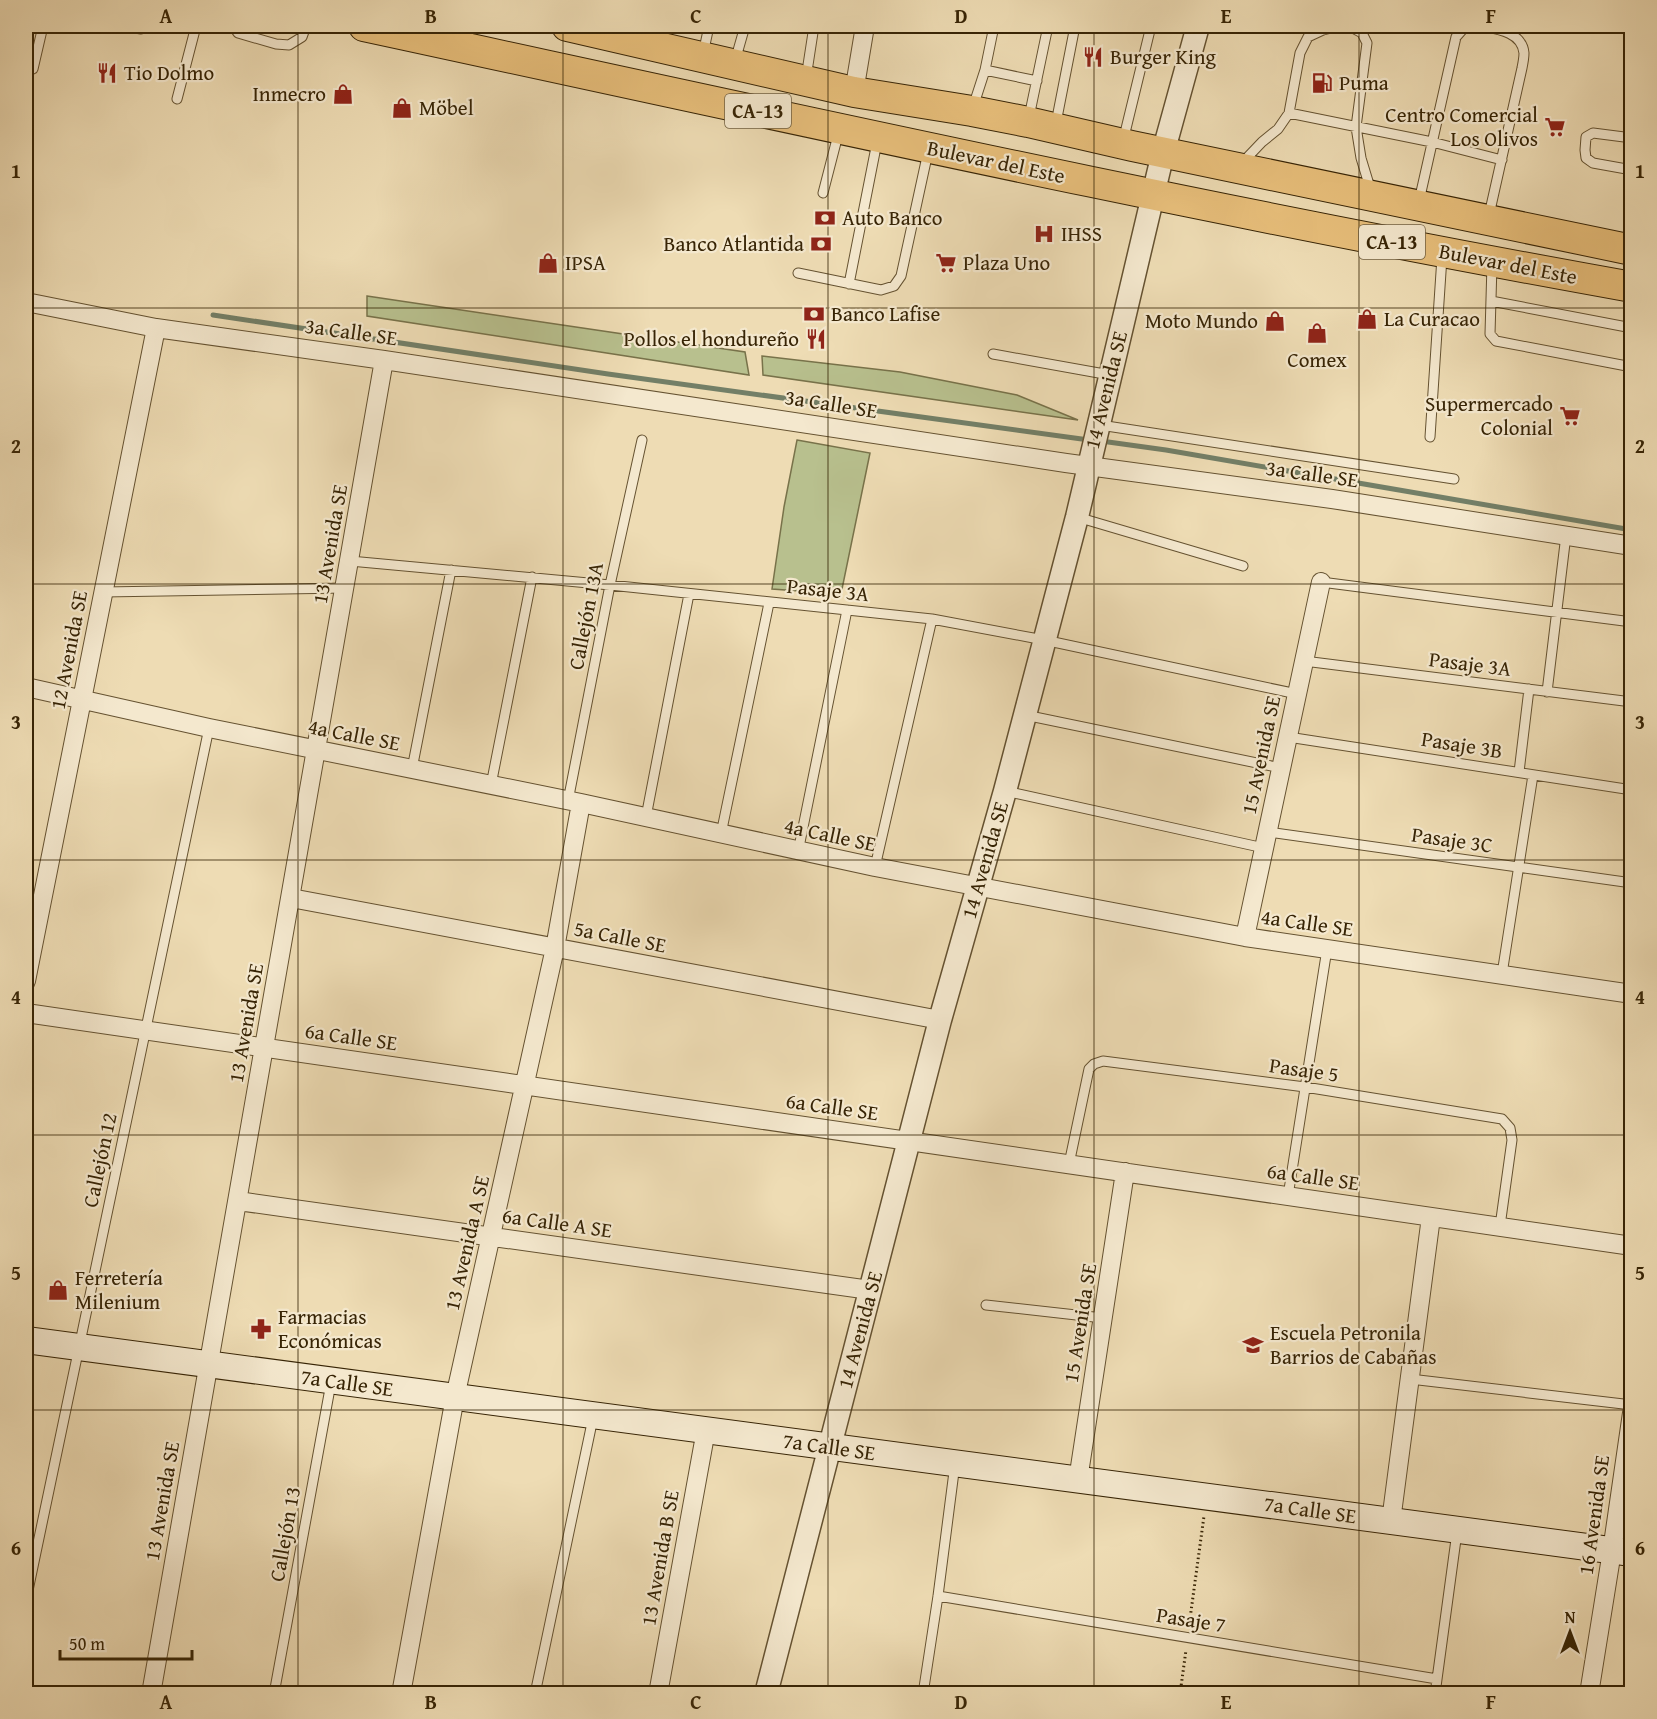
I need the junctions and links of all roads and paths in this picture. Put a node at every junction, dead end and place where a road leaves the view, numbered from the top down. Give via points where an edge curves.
1 (43, 26) edge
2 (123, 26) edge
3 (146, 26) edge
4 (196, 26) edge
5 (233, 26) edge
6 (306, 26) edge
7 (364, 26) edge
8 (709, 26) edge
9 (745, 26) edge
10 (814, 26) edge
11 (865, 26) edge
12 (994, 26) edge
13 (1048, 26) edge
14 (1075, 26) edge
15 (1151, 26) edge
16 (1197, 26) edge
17 (1340, 26) edge
18 (1349, 26) edge
19 (1479, 26) edge
20 (583, 27) edge
21 (703, 57) junction
22 (734, 65) junction
23 (986, 70) junction
24 (26, 71) edge
25 (805, 80) junction
26 (1037, 81) junction
27 (854, 92) junction
28 (177, 99) dead end
29 (972, 111) junction
30 (1289, 113) junction
31 (1042, 125) junction
32 (1356, 127) junction
33 (840, 128) junction
34 (878, 136) junction
35 (1632, 138) edge
36 (1432, 142) junction
37 (1123, 144) junction
38 (929, 148) junction
39 (1163, 153) junction
40 (1502, 159) junction
41 (1238, 168) junction
42 (1632, 170) edge
43 (823, 193) dead end
44 (1153, 195) junction
45 (1373, 196) junction
46 (1418, 206) junction
47 (1488, 220) junction
48 (1632, 250) edge
49 (1442, 252) junction
50 (1492, 262) junction
51 (798, 273) dead end
52 (849, 284) junction
53 (1632, 287) edge
54 (1491, 301) junction
55 (26, 302) edge
56 (156, 327) junction
57 (1632, 328) edge
58 (993, 354) dead end
59 (384, 360) junction
60 (1632, 367) edge
61 (1110, 375) junction
62 (1098, 424) junction
63 (1430, 438) dead end
64 (642, 440) dead end
65 (1088, 466) junction
66 (1454, 479) dead end
67 (1077, 517) junction
68 (1566, 535) junction
69 (1632, 546) edge
70 (350, 561) junction
71 (1243, 566) dead end
72 (452, 570) junction
73 (531, 578) junction
74 (1321, 582) joint
75 (610, 585) junction
76 (345, 588) junction
77 (103, 592) junction
78 (689, 594) junction
79 (769, 603) junction
80 (847, 610) junction
81 (1557, 612) junction
82 (932, 619) junction
83 (1632, 622) edge
84 (1044, 640) junction
85 (1304, 662) junction
86 (26, 687) edge
87 (1529, 690) junction
88 (1547, 692) junction
89 (1297, 694) junction
90 (82, 699) junction
91 (1632, 702) edge
92 (1025, 715) junction
93 (209, 728) junction
94 (1288, 737) junction
95 (317, 750) junction
96 (1281, 768) junction
97 (412, 769) junction
98 (1519, 772) junction
99 (1533, 775) junction
100 (491, 785) junction
101 (1632, 790) edge
102 (1005, 791) junction
103 (574, 802) junction
104 (646, 817) junction
105 (721, 834) junction
106 (1266, 840) junction
107 (798, 852) junction
108 (875, 867) junction
109 (1518, 868) junction
110 (1632, 883) edge
111 (978, 886) junction
112 (291, 898) junction
113 (1245, 937) junction
114 (555, 948) junction
115 (1327, 949) junction
116 (1502, 974) junction
117 (26, 981) edge
118 (1632, 994) edge
119 (26, 1013) edge
120 (940, 1020) junction
121 (146, 1030) junction
122 (264, 1048) junction
123 (525, 1085) junction
124 (1305, 1087) junction
125 (909, 1141) junction
126 (1069, 1164) junction
127 (1125, 1172) junction
128 (1288, 1196) junction
129 (238, 1201) junction
130 (1431, 1216) junction
131 (1500, 1227) junction
132 (491, 1237) junction
133 (1632, 1246) edge
134 (870, 1290) junction
135 (986, 1305) dead end
136 (1103, 1318) junction
137 (26, 1340) edge
138 (79, 1347) junction
139 (209, 1364) junction
140 (1410, 1379) junction
141 (331, 1380) junction
142 (454, 1397) junction
143 (1632, 1406) edge
144 (1632, 1413) edge
145 (593, 1416) junction
146 (706, 1430) junction
147 (830, 1447) junction
148 (954, 1471) junction
149 (1078, 1480) junction
150 (1206, 1497) junction
151 (1391, 1521) junction
152 (1457, 1530) junction
153 (1622, 1552) edge
154 (938, 1596) junction
155 (26, 1600) edge
156 (1187, 1637) junction
157 (1437, 1679) junction
158 (151, 1694) edge
159 (274, 1694) edge
160 (401, 1694) edge
161 (535, 1694) edge
162 (658, 1694) edge
163 (766, 1694) edge
164 (923, 1694) edge
165 (1180, 1694) edge
166 (1436, 1694) edge
167 (1589, 1694) edge

1 - 24 lane via 33,69
2 - 3 lane
4 - 28 lane
5 - 6 lane via 238,33 289,45 302,37
7 - 33 highway, Bulevar del Este / CA-13
8 - 21 lane
9 - 22 lane
10 - 25 lane
11 - 27 street
12 - 23 lane
13 - 26 lane
14 - 31 lane
15 - 37 lane
16 - 39 street, 14 Avenida SE
17 - 30 lane via 1308,37 1300,53
18 - 32 lane via 1362,33 1367,43
19 - 36 lane via 1464,28 1456,37
19 - 40 lane via 1508,32 1521,43 1524,53
20 - 21 highway, Bulevar del Este / CA-13 via 636,37
21 - 22 highway, Bulevar del Este / CA-13
22 - 25 highway, Bulevar del Este / CA-13
23 - 26 lane
23 - 29 lane
25 - 27 highway, Bulevar del Este / CA-13
26 - 31 lane
27 - 29 highway, Bulevar del Este / CA-13
29 - 31 highway, Bulevar del Este / CA-13
30 - 32 lane
30 - 41 lane
31 - 37 highway, Bulevar del Este / CA-13
32 - 36 lane
32 - 45 lane
33 - 34 highway, Bulevar del Este / CA-13
33 - 43 lane
34 - 38 highway, Bulevar del Este / CA-13
34 - 52 lane
35 - 42 lane via 1593,133 1586,137 1585,150 1586,158 1593,163
36 - 40 lane
36 - 46 lane
37 - 39 highway, Bulevar del Este / CA-13
38 - 44 highway, Bulevar del Este / CA-13
38 - 52 lane via 902,276 894,285 881,290
39 - 41 highway, Bulevar del Este / CA-13
39 - 44 street, 14 Avenida SE
40 - 47 lane
41 - 45 highway, Bulevar del Este / CA-13
44 - 49 highway, Bulevar del Este / CA-13
44 - 61 street, 14 Avenida SE
45 - 46 highway, Bulevar del Este / CA-13
46 - 47 highway, Bulevar del Este / CA-13
47 - 48 highway, Bulevar del Este / CA-13
49 - 50 highway, Bulevar del Este / CA-13
49 - 63 lane
50 - 53 highway, Bulevar del Este / CA-13
50 - 54 lane
51 - 52 lane
54 - 57 lane
54 - 60 lane via 1490,334 1496,341
55 - 56 street, 3a Calle SE
56 - 59 street, 3a Calle SE
56 - 77 street, 12 Avenida SE
58 - 61 lane
59 - 65 street, 3a Calle SE
59 - 70 street, 13 Avenida SE
61 - 62 street, 14 Avenida SE
62 - 65 street, 14 Avenida SE
62 - 66 lane
64 - 75 lane, Callejón 13A
65 - 67 street, 14 Avenida SE
65 - 68 street, 3a Calle SE
67 - 71 lane
67 - 84 street, 14 Avenida SE
68 - 69 street, 3a Calle SE
68 - 81 lane
70 - 72 lane, Pasaje 3A
70 - 76 street, 13 Avenida SE
72 - 73 lane, Pasaje 3A
72 - 97 lane
73 - 75 lane, Pasaje 3A
73 - 100 lane
74 - 81 lane
74 - 85 street, 15 Avenida SE
75 - 78 lane, Pasaje 3A
75 - 103 lane, Callejón 13A
76 - 77 lane
76 - 95 street, 13 Avenida SE
77 - 90 street, 12 Avenida SE
78 - 79 lane, Pasaje 3A
78 - 104 lane
79 - 80 lane, Pasaje 3A
79 - 105 lane
80 - 82 lane, Pasaje 3A
80 - 107 lane
81 - 83 lane
81 - 88 lane
82 - 84 lane, Pasaje 3A
82 - 108 lane
84 - 89 lane, Pasaje 3A
84 - 92 street, 14 Avenida SE
85 - 87 lane, Pasaje 3A
85 - 89 street, 15 Avenida SE
86 - 90 street, 4a Calle SE
87 - 88 lane, Pasaje 3A
87 - 98 lane
88 - 91 lane, Pasaje 3A
89 - 94 street, 15 Avenida SE
90 - 93 street, 4a Calle SE
90 - 117 street, 12 Avenida SE
92 - 96 lane
92 - 102 street, 14 Avenida SE
93 - 95 street, 4a Calle SE
93 - 121 lane, Callejón 12
94 - 96 street, 15 Avenida SE
94 - 98 lane, Pasaje 3B
95 - 97 street, 4a Calle SE
95 - 112 street, 13 Avenida SE
96 - 106 street, 15 Avenida SE
97 - 100 street, 4a Calle SE
98 - 99 lane, Pasaje 3B
99 - 101 lane, Pasaje 3B
99 - 109 lane
100 - 103 street, 4a Calle SE
102 - 106 lane, Pasaje 3C
102 - 111 street, 14 Avenida SE
103 - 104 street, 4a Calle SE
103 - 114 street, 13 Avenida A SE
104 - 105 street, 4a Calle SE
105 - 107 street, 4a Calle SE
106 - 109 lane, Pasaje 3C
106 - 113 street, 15 Avenida SE
107 - 108 street, 4a Calle SE
108 - 111 street, 4a Calle SE
109 - 110 lane, Pasaje 3C
109 - 116 lane
111 - 113 street, 4a Calle SE
111 - 120 street, 14 Avenida SE
112 - 114 street, 5a Calle SE
112 - 122 street, 13 Avenida SE
113 - 115 street, 4a Calle SE
114 - 120 street, 5a Calle SE
114 - 123 street, 13 Avenida A SE
115 - 116 street, 4a Calle SE
115 - 124 lane
116 - 118 street, 4a Calle SE
119 - 121 street, 6a Calle SE
120 - 125 street, 14 Avenida SE
121 - 122 street, 6a Calle SE
121 - 138 lane, Callejón 12
122 - 123 street, 6a Calle SE
122 - 129 street, 13 Avenida SE
123 - 125 street, 6a Calle SE
123 - 132 street, 13 Avenida A SE
124 - 126 lane, Pasaje 5 via 1103,1061 1089,1069
124 - 128 lane
124 - 131 lane, Pasaje 5 via 1502,1119 1510,1128 1512,1140
125 - 126 street, 6a Calle SE
125 - 134 street, 14 Avenida SE
126 - 127 street, 6a Calle SE
127 - 128 street, 6a Calle SE
127 - 136 street, 15 Avenida SE
128 - 130 street, 6a Calle SE
129 - 132 street, 6a Calle A SE
129 - 139 street, 13 Avenida SE
130 - 131 street, 6a Calle SE
130 - 140 street
131 - 133 street, 6a Calle SE
132 - 134 street, 6a Calle A SE
132 - 142 street, 13 Avenida A SE
134 - 147 street, 14 Avenida SE
135 - 136 lane
136 - 149 street, 15 Avenida SE
137 - 138 main road, 7a Calle SE
138 - 139 main road, 7a Calle SE
138 - 155 lane, Callejón 12
139 - 141 main road, 7a Calle SE
139 - 158 street, 13 Avenida SE
140 - 143 lane
140 - 151 street
141 - 142 main road, 7a Calle SE
141 - 159 lane, Callejón 13
142 - 145 main road, 7a Calle SE
142 - 160 street, 13 Avenida A SE
144 - 153 street, 16 Avenida SE
145 - 146 main road, 7a Calle SE
145 - 161 lane
146 - 147 main road, 7a Calle SE
146 - 162 street, 13 Avenida B SE
147 - 148 main road, 7a Calle SE
147 - 163 street, 14 Avenida SE
148 - 149 main road, 7a Calle SE
148 - 154 lane
149 - 150 main road, 7a Calle SE
150 - 151 main road, 7a Calle SE
150 - 156 path
151 - 152 main road, 7a Calle SE
152 - 153 main road, 7a Calle SE
152 - 157 lane
153 - 167 street, 16 Avenida SE
154 - 156 lane, Pasaje 7
154 - 164 lane
156 - 157 lane, Pasaje 7
156 - 165 path
157 - 166 lane

